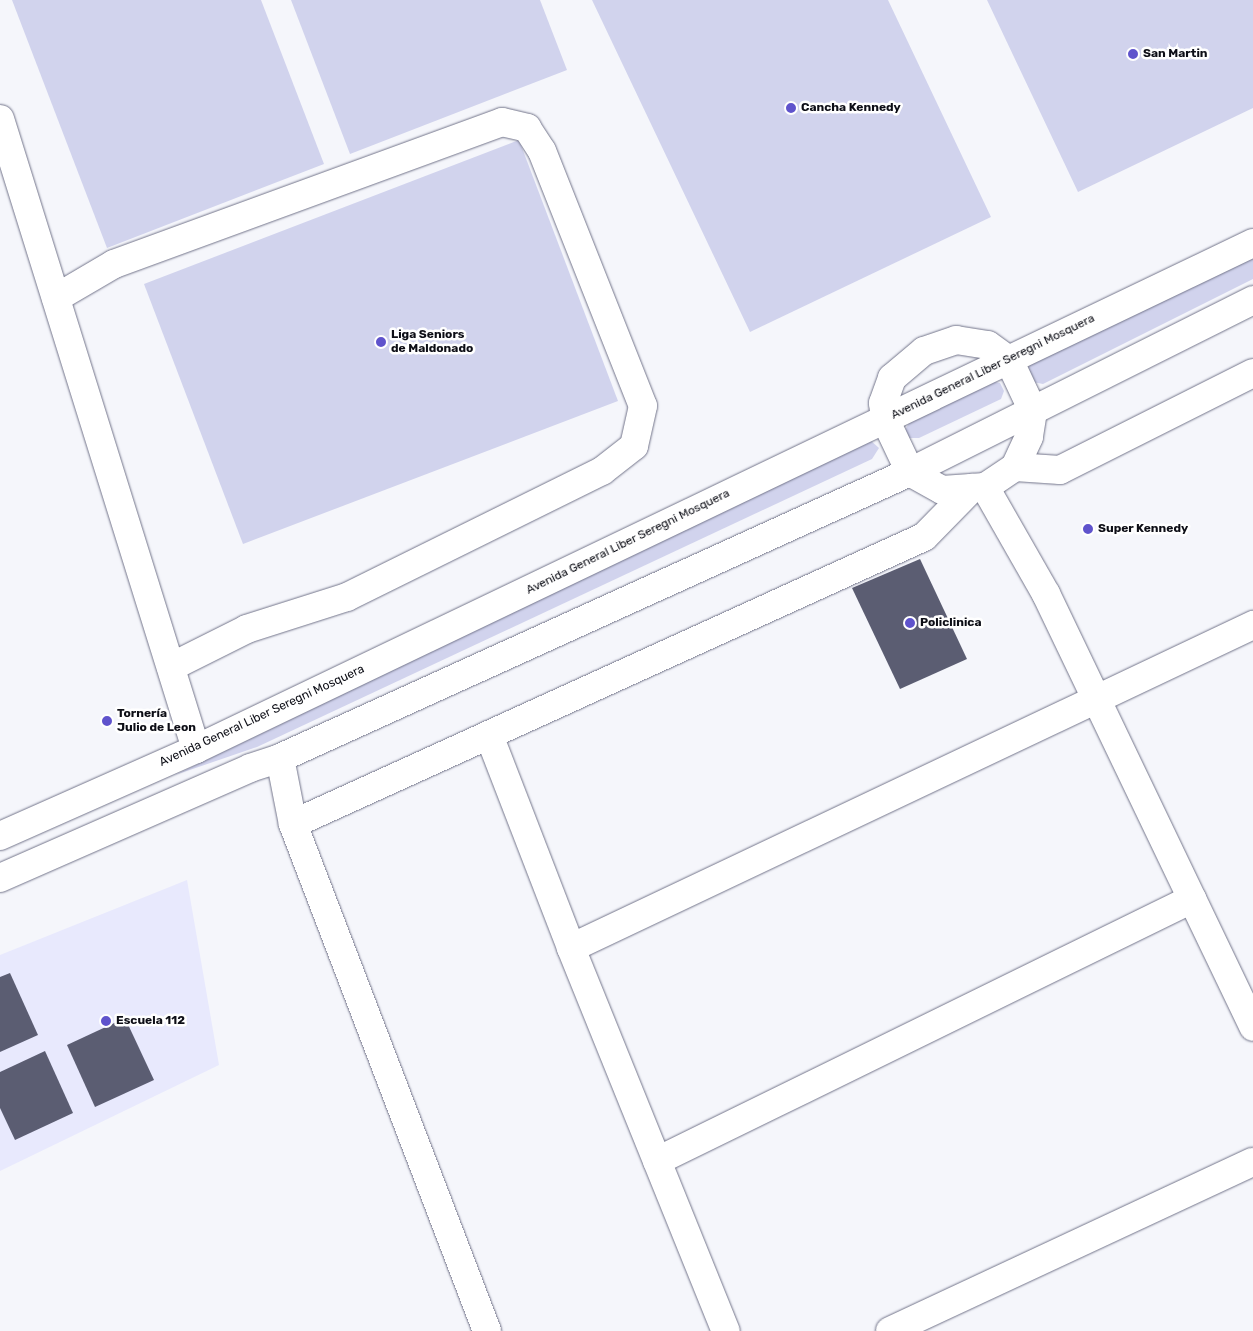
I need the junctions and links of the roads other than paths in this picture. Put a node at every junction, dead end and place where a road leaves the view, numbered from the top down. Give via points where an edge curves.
1 (0, 119) edge
2 (1253, 243) edge
3 (56, 298) junction
4 (1253, 300) edge
5 (1009, 360) junction
6 (1253, 373) edge
7 (1033, 411) junction
8 (885, 419) junction
9 (1015, 466) junction
10 (910, 472) junction
11 (978, 487) junction
12 (1253, 625) edge
13 (171, 667) junction
14 (1097, 701) junction
15 (489, 735) junction
16 (196, 749) junction
17 (280, 758) junction
18 (293, 824) junction
19 (0, 836) edge
20 (0, 878) edge
21 (1192, 899) junction
22 (571, 948) junction
23 (1253, 1027) edge
24 (657, 1161) junction
25 (1253, 1162) edge
26 (487, 1331) edge
27 (726, 1331) edge
28 (890, 1331) edge

1 - 3 street
2 - 5 street, Avenida General Liber Seregni Mosquera
3 - 13 street
3 - 13 street via 114,264 502,122 527,128 542,151 643,406 634,446 602,471 347,597 247,629
4 - 7 street
5 - 7 street
5 - 8 street, Avenida General Liber Seregni Mosquera
5 - 8 street via 988,345 956,340 924,351 892,378 884,403
6 - 9 street via 1060,470
7 - 9 street via 1028,437
7 - 10 street
8 - 10 street
8 - 16 street, Avenida General Liber Seregni Mosquera
9 - 11 street
10 - 11 street via 942,490
10 - 17 street
11 - 14 street via 1046,594
11 - 15 street via 924,537
12 - 14 street
13 - 16 street
14 - 21 street
14 - 22 street
15 - 18 street
15 - 22 street
16 - 19 street, Avenida General Liber Seregni Mosquera
17 - 18 street
17 - 20 street via 250,768
18 - 26 street
21 - 23 street
21 - 24 street
22 - 24 street
24 - 27 street
25 - 28 street

